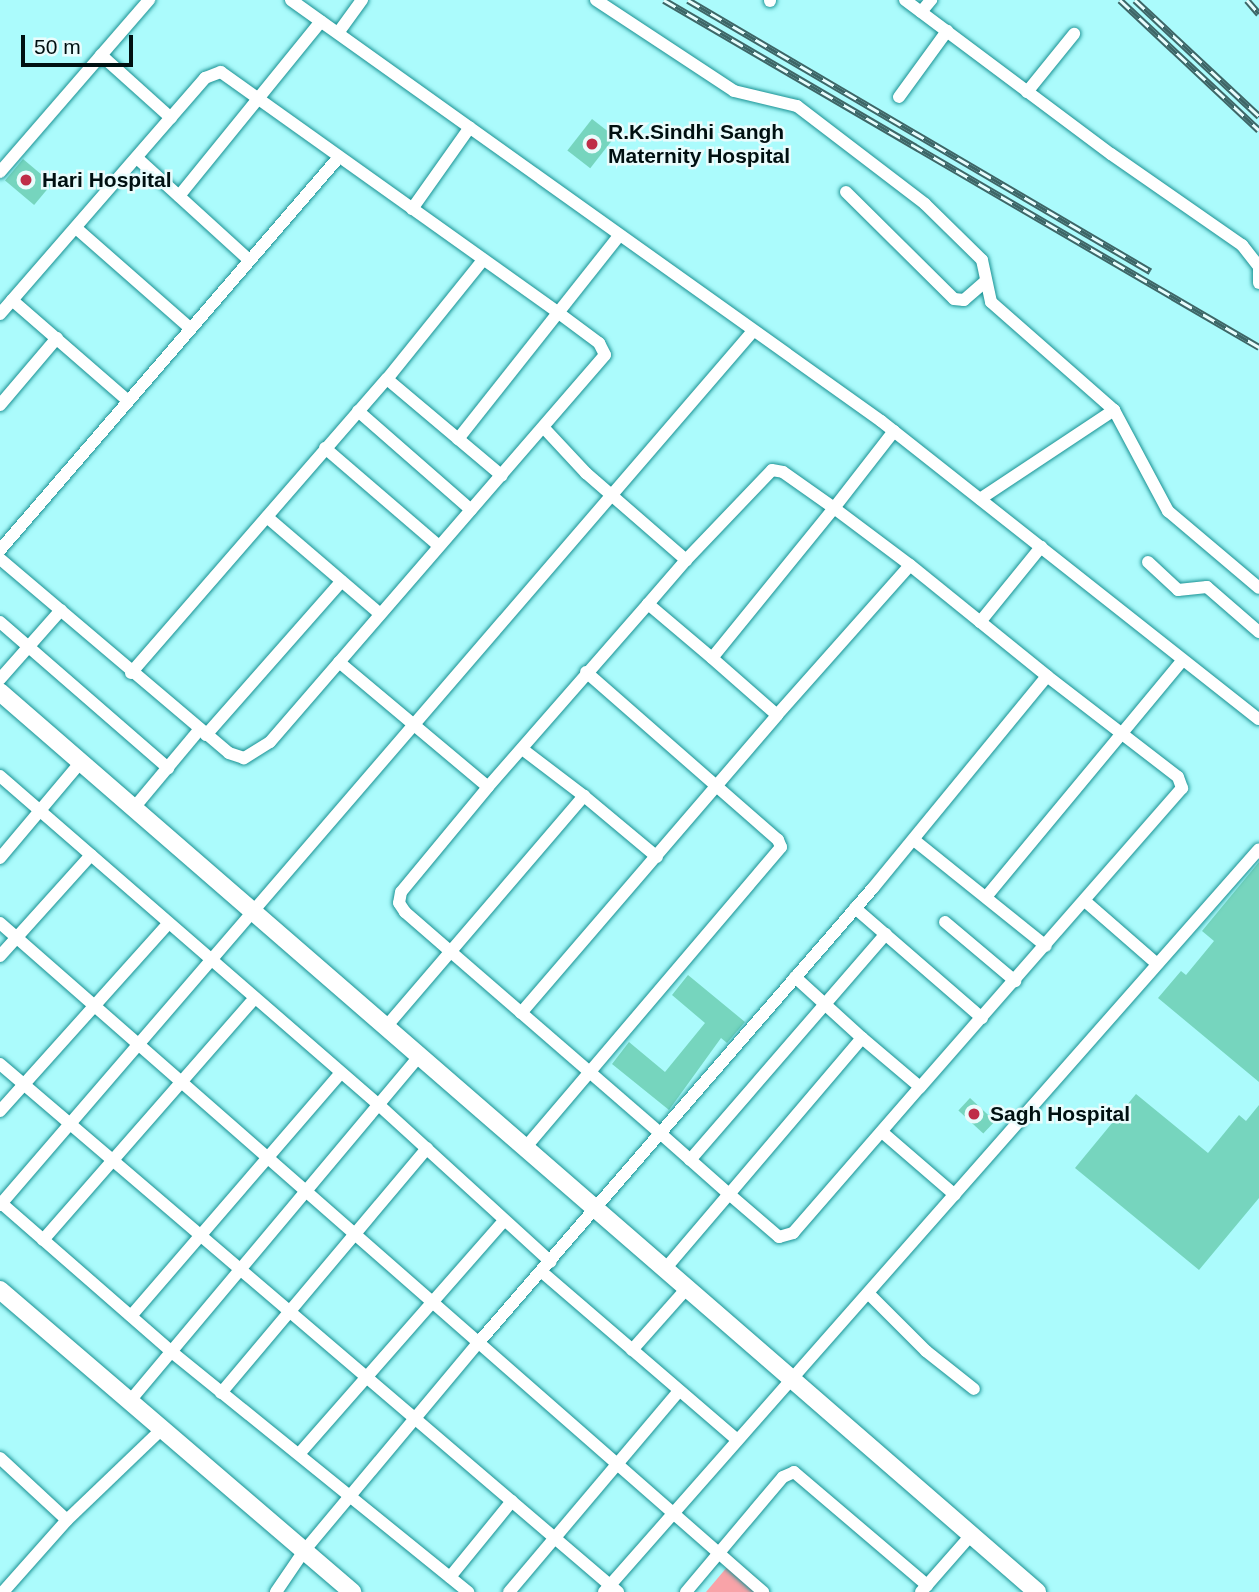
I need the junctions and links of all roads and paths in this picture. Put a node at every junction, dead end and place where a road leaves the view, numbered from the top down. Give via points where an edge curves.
1 (149, 0) edge
2 (291, 0) edge
3 (362, 0) edge
4 (596, 0) edge
5 (905, 0) edge
6 (931, 0) edge
7 (921, 12) junction
8 (321, 21) junction
9 (947, 31) junction
10 (338, 33) junction
11 (1074, 34) dead end
12 (101, 55) junction
13 (1027, 92) junction
14 (899, 97) dead end
15 (260, 99) junction
16 (172, 118) junction
17 (470, 127) junction
18 (339, 157) junction
19 (137, 158) junction
20 (0, 172) edge
21 (846, 192) dead end
22 (179, 195) junction
23 (412, 209) junction
24 (76, 228) junction
25 (619, 236) junction
26 (248, 260) junction
27 (484, 260) junction
28 (985, 282) junction
29 (1259, 284) edge
30 (12, 300) junction
31 (0, 314) edge
32 (560, 314) junction
33 (190, 328) junction
34 (753, 331) junction
35 (57, 338) junction
36 (387, 379) junction
37 (128, 401) junction
38 (0, 405) edge
39 (1114, 410) junction
40 (358, 411) junction
41 (544, 428) junction
42 (894, 431) junction
43 (458, 439) junction
44 (325, 448) junction
45 (502, 476) junction
46 (613, 497) junction
47 (980, 499) junction
48 (834, 508) junction
49 (471, 510) junction
50 (267, 517) junction
51 (439, 546) junction
52 (1041, 547) junction
53 (0, 550) edge
54 (0, 559) edge
55 (686, 560) junction
56 (1148, 562) dead end
57 (909, 565) junction
58 (342, 581) junction
59 (1259, 588) edge
60 (648, 604) junction
61 (61, 610) junction
62 (380, 614) junction
63 (0, 622) edge
64 (980, 622) junction
65 (1259, 632) edge
66 (29, 647) junction
67 (712, 658) junction
68 (1183, 660) junction
69 (339, 662) junction
70 (586, 672) junction
71 (131, 673) junction
72 (1047, 676) junction
73 (0, 679) edge
74 (0, 692) edge
75 (777, 715) junction
76 (1259, 719) edge
77 (415, 727) junction
78 (203, 732) junction
79 (1123, 734) junction
80 (522, 749) junction
81 (80, 763) junction
82 (168, 768) junction
83 (0, 777) edge
84 (717, 786) junction
85 (488, 787) junction
86 (584, 796) junction
87 (132, 809) junction
88 (41, 811) junction
89 (914, 840) junction
90 (1259, 849) edge
91 (91, 856) junction
92 (657, 857) junction
93 (0, 858) edge
94 (986, 897) junction
95 (1086, 902) junction
96 (855, 908) junction
97 (251, 914) junction
98 (945, 922) dead end
99 (0, 923) edge
100 (168, 924) junction
101 (886, 934) junction
102 (17, 938) junction
103 (1046, 946) junction
104 (451, 951) junction
105 (0, 956) edge
106 (209, 961) junction
107 (1157, 964) junction
108 (795, 977) junction
109 (1015, 981) junction
110 (254, 999) junction
111 (825, 1004) junction
112 (97, 1005) junction
113 (522, 1013) junction
114 (982, 1018) junction
115 (385, 1028) junction
116 (862, 1038) junction
117 (140, 1042) junction
118 (419, 1057) junction
119 (0, 1064) edge
120 (341, 1073) junction
121 (590, 1073) junction
122 (184, 1081) junction
123 (23, 1084) junction
124 (920, 1087) junction
125 (380, 1106) junction
126 (0, 1111) edge
127 (69, 1125) junction
128 (882, 1132) junction
129 (660, 1133) junction
130 (525, 1148) junction
131 (427, 1149) junction
132 (269, 1155) junction
133 (691, 1160) junction
134 (114, 1163) junction
135 (310, 1191) junction
136 (729, 1194) junction
137 (955, 1195) junction
138 (1, 1204) edge
139 (595, 1208) junction
140 (504, 1221) junction
141 (357, 1233) junction
142 (198, 1236) junction
143 (43, 1240) junction
144 (551, 1262) junction
145 (665, 1269) junction
146 (241, 1272) junction
147 (542, 1272) junction
148 (687, 1288) junction
149 (0, 1290) edge
150 (869, 1294) junction
151 (434, 1301) junction
152 (288, 1312) junction
153 (131, 1316) junction
154 (479, 1342) junction
155 (632, 1350) junction
156 (173, 1353) junction
157 (365, 1378) junction
158 (789, 1381) junction
159 (974, 1389) dead end
160 (679, 1391) junction
161 (221, 1393) junction
162 (128, 1402) junction
163 (415, 1419) junction
164 (162, 1429) junction
165 (737, 1440) junction
166 (299, 1454) junction
167 (0, 1458) edge
168 (620, 1465) junction
169 (350, 1495) junction
170 (512, 1501) junction
171 (674, 1512) junction
172 (67, 1520) junction
173 (971, 1535) junction
174 (556, 1539) junction
175 (304, 1551) junction
176 (720, 1553) junction
177 (450, 1577) junction
178 (924, 1589) edge
179 (611, 1590) edge
180 (3, 1592) edge
181 (276, 1592) edge
182 (352, 1592) edge
183 (468, 1592) edge
184 (509, 1592) edge
185 (687, 1592) edge
186 (764, 1592) edge
187 (1037, 1592) edge

1 - 12 street
2 - 8 street
3 - 10 street
4 - 28 street via 734,91 797,106 925,204 982,260
5 - 7 street
6 - 7 street
7 - 9 street
8 - 10 street
8 - 15 street
9 - 13 street
9 - 14 street
10 - 17 street
11 - 13 street
12 - 16 street
12 - 20 street
13 - 29 street via 1242,245 1259,267
15 - 16 street via 230,76 213,73
15 - 18 street
15 - 22 street
16 - 19 street
17 - 23 street
17 - 25 street
18 - 23 street
18 - 26 street
19 - 22 street
19 - 24 street
21 - 28 street via 954,299 964,300
22 - 26 street
23 - 27 street
24 - 30 street
24 - 33 street
25 - 32 street
25 - 34 street
26 - 33 street
27 - 32 street
27 - 36 street
28 - 39 street via 986,292 1000,312
30 - 31 street
30 - 35 street
32 - 41 street via 599,343 605,355
32 - 43 street
33 - 37 street
34 - 42 street
34 - 46 street
35 - 37 street
35 - 38 street
36 - 40 street
36 - 43 street
37 - 53 street
39 - 47 street
39 - 59 street via 1168,511
40 - 44 street
40 - 49 street
41 - 45 street
41 - 46 street
42 - 47 street
42 - 48 street
43 - 45 street
44 - 50 street
44 - 51 street
45 - 49 street
46 - 55 street
46 - 77 street
47 - 52 street
48 - 55 street via 783,472 772,470
48 - 57 street
48 - 67 street
49 - 51 street
50 - 58 street
50 - 71 street
51 - 62 street
52 - 64 street
52 - 68 street
54 - 61 street
55 - 60 street
56 - 65 street via 1178,590 1207,587
57 - 64 street
57 - 75 street
58 - 62 street
58 - 78 street
60 - 67 street
60 - 70 street
61 - 66 street
61 - 71 street
62 - 69 street
63 - 66 street
64 - 72 street
66 - 73 street
66 - 82 street
67 - 75 street
68 - 76 street
68 - 79 street
69 - 77 street
69 - 78 street via 258,752 244,758 229,753
70 - 80 street
70 - 84 street
71 - 78 street
72 - 79 street
72 - 89 street
74 - 81 street
75 - 84 street
77 - 85 street
77 - 97 street
78 - 82 street
79 - 94 street
79 - 95 street via 1178,776 1182,788
80 - 85 street
80 - 86 street
81 - 87 street
81 - 88 street
82 - 87 street
83 - 88 street
84 - 92 street
84 - 121 street via 778,840 777,856
85 - 104 street via 401,892 399,903 405,912
86 - 92 street
86 - 104 street
87 - 97 street
88 - 91 street
88 - 93 street
89 - 94 street
89 - 96 street
90 - 107 street
91 - 100 street
91 - 102 street
92 - 113 street
94 - 103 street
95 - 103 street
95 - 107 street
96 - 101 street
96 - 108 street
97 - 106 street
97 - 115 street
98 - 109 street
99 - 102 street
100 - 106 street
100 - 112 street
101 - 111 street
101 - 114 street
102 - 105 street
102 - 112 street
103 - 109 street
104 - 113 street
104 - 115 street
106 - 110 street
106 - 117 street
107 - 137 street
108 - 111 street
108 - 129 street
109 - 114 street
110 - 120 street
110 - 122 street
111 - 116 street
111 - 133 street
112 - 117 street
112 - 123 street
113 - 121 street
114 - 124 street
115 - 118 street
116 - 124 street
116 - 136 street
117 - 122 street
117 - 127 street
118 - 125 street
118 - 130 street
119 - 123 street
120 - 125 street
120 - 132 street
121 - 129 street
121 - 130 street
122 - 132 street
122 - 134 street
123 - 126 street
123 - 127 street
124 - 128 street
125 - 131 street
125 - 135 street
127 - 134 street
127 - 138 street
128 - 136 street via 785,1237
128 - 137 street
129 - 133 street
129 - 139 street
130 - 139 street
131 - 140 street
131 - 141 street
132 - 135 street
132 - 142 street
133 - 136 street
134 - 142 street
134 - 143 street
135 - 141 street
135 - 146 street
136 - 145 street
137 - 150 street
138 - 143 street
139 - 144 street
139 - 145 street
140 - 144 street
140 - 151 street
141 - 151 street
141 - 152 street
142 - 146 street
142 - 153 street
143 - 153 street
144 - 147 street
145 - 148 street
146 - 152 street
146 - 156 street
147 - 154 street
147 - 155 street
148 - 155 street
148 - 158 street
149 - 162 street
150 - 158 street
150 - 159 street via 926,1351
151 - 154 street
151 - 157 street
152 - 157 street
152 - 161 street
153 - 156 street
154 - 163 street
154 - 168 street
155 - 160 street
156 - 161 street
156 - 162 street
157 - 163 street
157 - 166 street
158 - 165 street
158 - 173 street
160 - 165 street
160 - 168 street
161 - 166 street
162 - 164 street
163 - 169 street
163 - 170 street
164 - 172 street
164 - 175 street
165 - 171 street
166 - 169 street
167 - 172 street
168 - 171 street
168 - 174 street
169 - 175 street
169 - 177 street
170 - 174 street
170 - 177 street
171 - 176 street
171 - 179 street
172 - 180 street
173 - 178 street
173 - 187 street
174 - 179 street
174 - 184 street
175 - 181 street
175 - 182 street
176 - 178 street via 783,1477 794,1472
176 - 185 street
176 - 186 street
177 - 183 street

